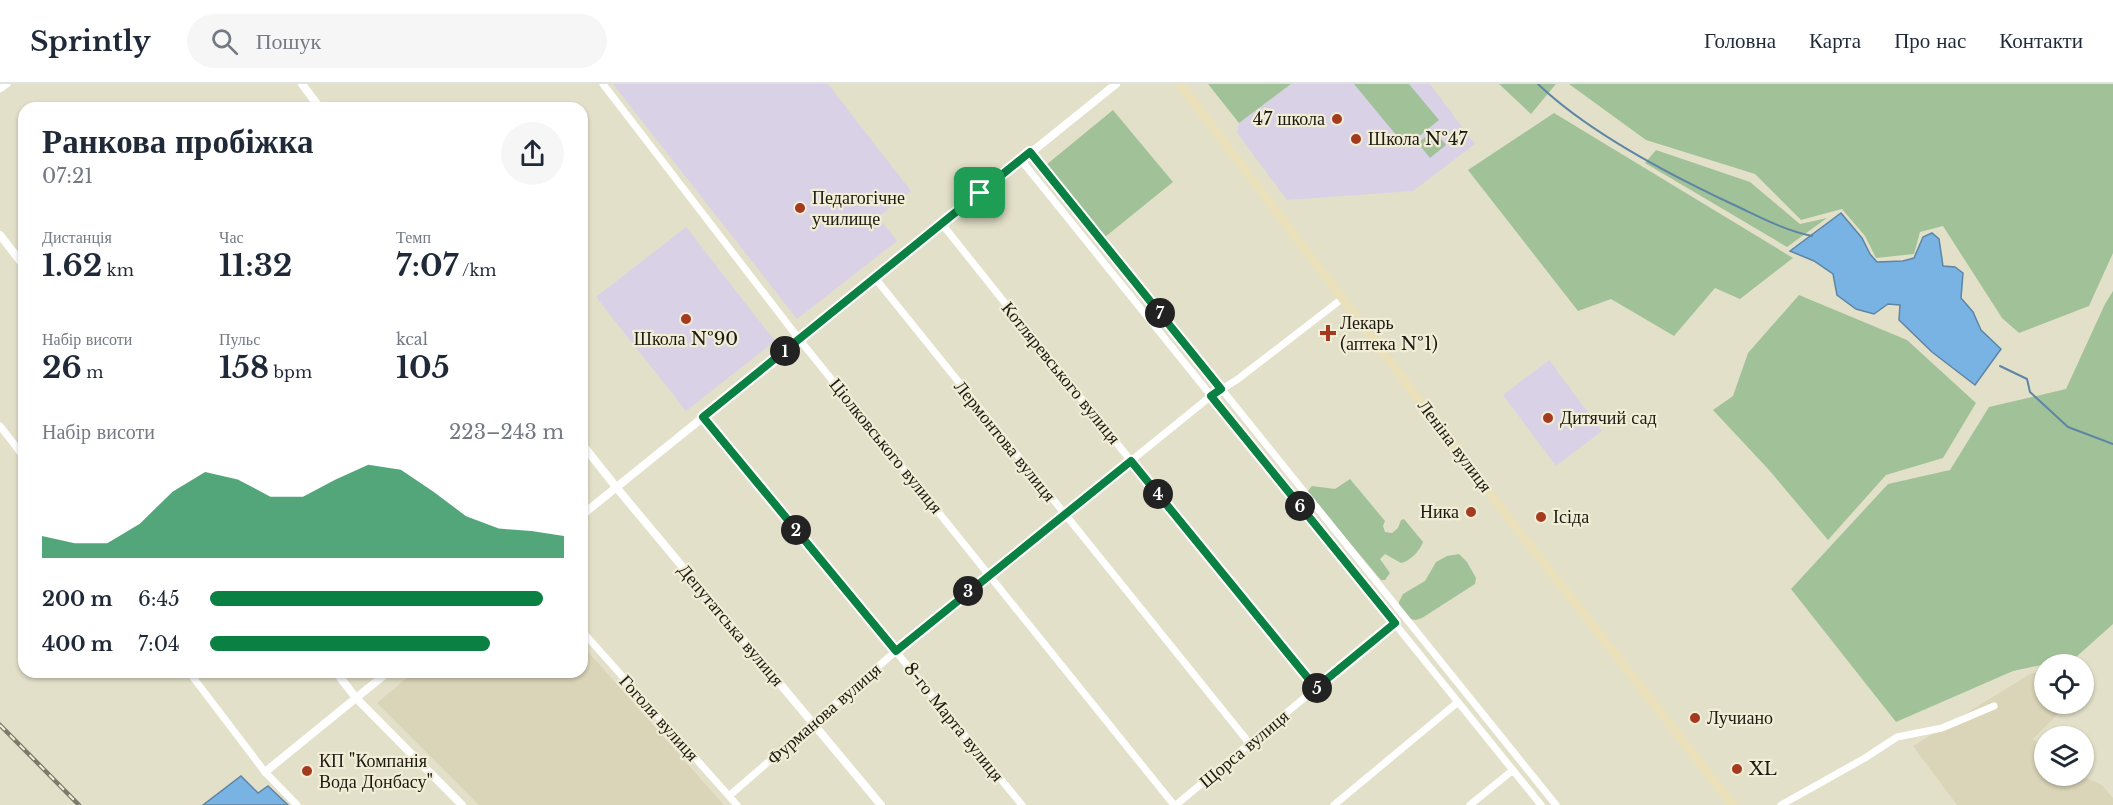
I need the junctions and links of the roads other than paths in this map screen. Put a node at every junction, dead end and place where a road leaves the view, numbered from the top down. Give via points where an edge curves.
1 (7, 84) edge
2 (302, 84) edge
3 (603, 84) edge
4 (1116, 84) edge
5 (1180, 84) edge
6 (0, 89) edge
7 (316, 102) edge
8 (1030, 152) junction
9 (1021, 160) junction
10 (942, 224) junction
11 (0, 235) edge
12 (18, 258) edge
13 (875, 278) junction
14 (1343, 298) junction
15 (799, 339) junction
16 (1221, 389) junction
17 (1211, 396) junction
18 (703, 417) junction
19 (0, 426) edge
20 (18, 449) edge
21 (588, 452) edge
22 (1131, 461) junction
23 (616, 487) junction
24 (588, 510) edge
25 (1064, 515) junction
26 (990, 574) junction
27 (1395, 623) junction
28 (588, 638) edge
29 (896, 651) junction
30 (194, 678) edge
31 (341, 678) edge
32 (381, 678) edge
33 (1316, 688) junction
34 (356, 698) junction
35 (1458, 702) junction
36 (1994, 706) dead end
37 (812, 723) junction
38 (1250, 744) junction
39 (1513, 770) junction
40 (265, 772) junction
41 (729, 796) junction
42 (297, 805) edge
43 (462, 805) edge
44 (737, 805) edge
45 (881, 805) edge
46 (1022, 805) edge
47 (1175, 805) edge
48 (1334, 805) edge
49 (1470, 805) edge
50 (1541, 805) edge
51 (1556, 805) edge
52 (1733, 805) edge
53 (1781, 805) edge

1 - 6 street
2 - 7 street
3 - 15 street, Ціолковського вулиця
4 - 8 street
5 - 14 main road, Леніна вулиця
8 - 9 street
8 - 16 street
9 - 10 street
9 - 17 street
10 - 13 street
10 - 22 street, Котляревського вулиця
11 - 12 street
13 - 15 street
13 - 25 street, Лермонтова вулиця
14 - 16 street, Фурманова вулиця
14 - 52 main road, Леніна вулиця
15 - 18 street
15 - 26 street, Ціолковського вулиця
16 - 17 street, Фурманова вулиця
16 - 51 street
17 - 22 street, Фурманова вулиця
17 - 27 street
18 - 23 street
18 - 29 street, 8-го Марта вулиця
19 - 20 street
21 - 23 street, Депутатська вулиця
22 - 25 street, Фурманова вулиця
22 - 33 street, Котляревського вулиця
23 - 24 street
23 - 37 street, Депутатська вулиця
25 - 26 street, Фурманова вулиця
25 - 38 street, Лермонтова вулиця
26 - 29 street, Фурманова вулиця
26 - 47 street, Ціолковського вулиця
27 - 33 street, Щорса вулиця
27 - 35 street
28 - 41 street, Гоголя вулиця
29 - 37 street, Фурманова вулиця
29 - 46 street, 8-го Марта вулиця
30 - 40 street
31 - 34 street
32 - 34 street
33 - 38 street, Щорса вулиця
34 - 40 street
34 - 43 street
35 - 39 street
35 - 48 street
36 - 53 street via 1942,728 1897,736
37 - 41 street, Фурманова вулиця
37 - 45 street, Депутатська вулиця
38 - 47 street, Щорса вулиця
39 - 49 street
39 - 50 street
40 - 42 street
41 - 44 street, Гоголя вулиця

